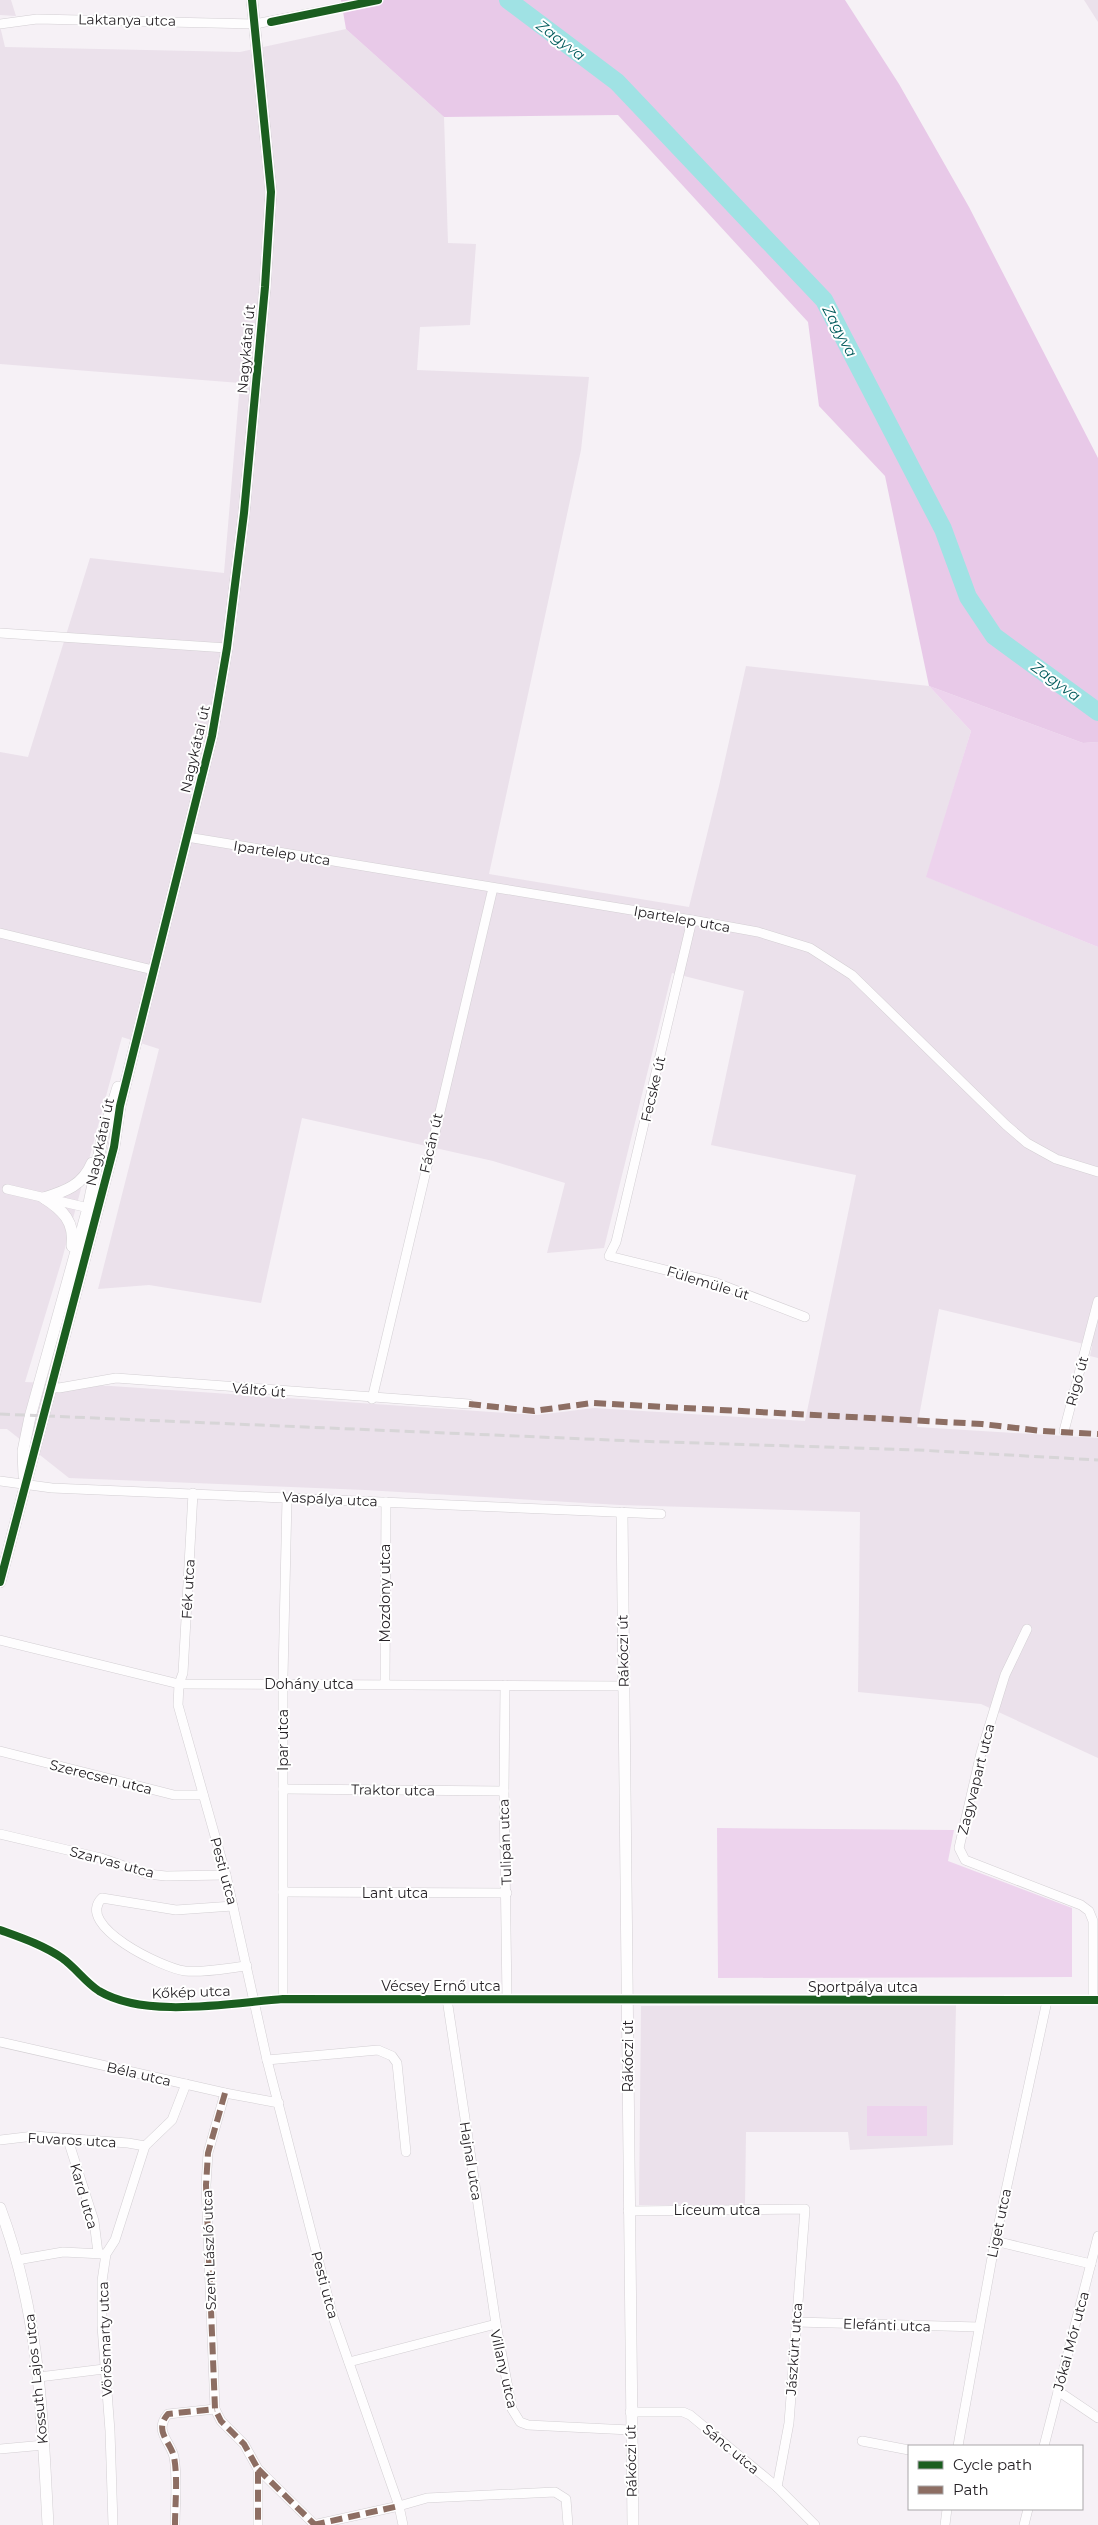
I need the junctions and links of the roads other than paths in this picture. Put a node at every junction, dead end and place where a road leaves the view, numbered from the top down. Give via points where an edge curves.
1 (252, 0) edge
2 (378, 0) edge
3 (0, 24) edge
4 (255, 24) junction
5 (0, 633) edge
6 (227, 648) junction
7 (187, 837) junction
8 (493, 888) junction
9 (692, 920) junction
10 (0, 933) edge
11 (154, 970) junction
12 (142, 1014) junction
13 (103, 1135) junction
14 (1098, 1172) edge
15 (7, 1189) dead end
16 (44, 1198) junction
17 (93, 1209) junction
18 (609, 1256) joint
19 (70, 1267) junction
20 (1098, 1301) edge
21 (805, 1317) dead end
22 (50, 1387) junction
23 (372, 1399) junction
24 (469, 1404) dead end
25 (1064, 1431) dead end
26 (0, 1481) edge
27 (24, 1485) junction
28 (194, 1493) junction
29 (287, 1498) junction
30 (386, 1502) junction
31 (622, 1513) junction
32 (661, 1514) dead end
33 (0, 1582) edge
34 (1027, 1629) dead end
35 (0, 1640) edge
36 (385, 1683) junction
37 (179, 1684) junction
38 (284, 1685) junction
39 (505, 1685) junction
40 (624, 1686) junction
41 (0, 1751) edge
42 (283, 1789) junction
43 (504, 1791) junction
44 (203, 1796) junction
45 (0, 1834) edge
46 (226, 1875) junction
47 (283, 1892) junction
48 (507, 1894) junction
49 (233, 1906) junction
50 (0, 1930) edge
51 (247, 1966) junction
52 (627, 1998) junction
53 (283, 1999) junction
54 (446, 1999) junction
55 (507, 1999) junction
56 (1095, 2000) edge
57 (254, 2001) junction
58 (1047, 2001) junction
59 (0, 2042) edge
60 (268, 2060) junction
61 (186, 2084) junction
62 (225, 2094) junction
63 (279, 2103) junction
64 (0, 2140) edge
65 (68, 2140) junction
66 (145, 2146) junction
67 (406, 2152) dead end
68 (0, 2208) edge
69 (805, 2209) joint
70 (628, 2211) junction
71 (1098, 2236) edge
72 (994, 2241) junction
73 (102, 2253) junction
74 (17, 2260) junction
75 (1091, 2264) junction
76 (796, 2322) junction
77 (496, 2324) junction
78 (978, 2327) junction
79 (348, 2362) junction
80 (104, 2369) junction
81 (39, 2378) junction
82 (1058, 2390) junction
83 (215, 2409) junction
84 (630, 2412) junction
85 (1098, 2418) edge
86 (630, 2430) junction
87 (862, 2441) dead end
88 (44, 2445) junction
89 (958, 2445) edge
90 (1044, 2445) edge
91 (0, 2449) edge
92 (908, 2450) edge
93 (258, 2469) junction
94 (777, 2488) junction
95 (399, 2506) junction
96 (947, 2510) edge
97 (1028, 2510) edge
98 (313, 2524) edge
99 (48, 2525) edge
100 (113, 2525) edge
101 (175, 2525) edge
102 (258, 2525) edge
103 (403, 2525) edge
104 (568, 2525) edge
105 (633, 2525) edge
106 (815, 2525) edge
107 (945, 2525) edge
108 (1024, 2525) edge

1 - 4 street, Nagykátai út
2 - 4 street, Laktanya utca
3 - 4 street, Laktanya utca via 37,19
4 - 6 street, Nagykátai út via 271,192 244,513
5 - 6 street
6 - 7 street, Nagykátai út via 212,736
7 - 8 street, Ipartelep utca
7 - 11 street, Nagykátai út
8 - 9 street, Ipartelep utca
8 - 23 street, Fácán út
9 - 14 street, Ipartelep utca via 758,932 810,948 852,975 1027,1142 1056,1159
9 - 18 street, Fecske út via 616,1242
10 - 11 street
11 - 12 street, Nagykátai út
12 - 13 street, Nagykátai út
12 - 17 street, Nagykátai út
13 - 16 street via 88,1173 78,1185
13 - 17 street, Nagykátai út
15 - 16 street
16 - 17 street
16 - 19 street via 60,1207 69,1220 73,1235
17 - 19 street, Nagykátai út
17 - 22 street, Nagykátai út
18 - 21 street, Fülemüle út via 714,1282
19 - 27 street, Nagykátai út via 30,1416 23,1451
20 - 25 street, Rigó út
22 - 23 street, Váltó út via 116,1378
22 - 27 street, Nagykátai út
23 - 24 street, Váltó út
26 - 27 street, Vaspálya utca
27 - 28 street, Vaspálya utca
27 - 33 street
28 - 29 street, Vaspálya utca
28 - 37 street, Fék utca via 183,1673
29 - 30 street, Vaspálya utca
29 - 38 street, Ipar utca
30 - 31 street, Vaspálya utca
30 - 36 street, Mozdony utca
31 - 32 street, Vaspálya utca
31 - 40 street, Rákóczi út
34 - 56 street, Zagyvapart utca via 1005,1675 980,1753 959,1848 965,1860 1082,1905 1089,1911 1093,1921
35 - 37 street, Dohány utca
36 - 38 street, Dohány utca
36 - 39 street, Dohány utca
37 - 38 street, Dohány utca
37 - 44 street, Pesti utca via 178,1705
38 - 42 street, Ipar utca
39 - 40 street, Dohány utca
39 - 43 street, Tulipán utca
40 - 52 street, Rákóczi út
41 - 44 street, Szerecsen utca via 174,1795
42 - 43 street, Traktor utca
42 - 47 street, Ipar utca
43 - 48 street, Tulipán utca
44 - 46 street, Pesti utca
45 - 46 street, Szarvas utca via 101,1858 147,1874
46 - 49 street, Pesti utca
47 - 48 street, Lant utca
47 - 53 street, Ipar utca
48 - 55 street, Tulipán utca
49 - 51 street, Pesti utca
49 - 51 street via 176,1910 102,1898 95,1912 111,1934 159,1964 193,1971
50 - 57 street, Kőkép utca via 37,1943 64,1959 100,1992 133,2005 163,2007
51 - 57 street, Pesti utca
52 - 55 street, Vécsey Ernő utca
52 - 58 street, Sportpálya utca
52 - 70 street, Rákóczi út
53 - 54 street, Vécsey Ernő utca
53 - 57 street, Vécsey Ernő utca
54 - 55 street, Vécsey Ernő utca
54 - 77 street, Hajnal utca
56 - 58 street, Sportpálya utca
57 - 60 street, Pesti utca
58 - 72 street, Liget utca
59 - 61 street, Béla utca
60 - 63 street, Pesti utca
60 - 67 street via 385,2051 397,2063
61 - 62 street, Béla utca
61 - 66 street, Vörösmarty utca via 172,2120
62 - 63 street, Béla utca
62 - 83 street, Szent László utca via 208,2153 206,2185
63 - 79 street, Pesti utca via 333,2317
64 - 65 street, Fuvaros utca via 34,2136
65 - 66 street, Fuvaros utca
65 - 73 street, Kard utca
66 - 73 street, Vörösmarty utca via 115,2240
68 - 74 street, Kossuth Lajos utca
69 - 70 street, Líceum utca
69 - 76 street, Jászkürt utca
70 - 84 street, Rákóczi út
71 - 75 street, Jókai Mór utca
72 - 75 street
72 - 78 street, Liget utca
73 - 74 street via 63,2252
73 - 80 street, Vörösmarty utca
74 - 81 street, Kossuth Lajos utca via 34,2332
75 - 82 street, Jókai Mór utca
76 - 78 street, Elefánti utca
76 - 94 street, Jászkürt utca via 789,2423
77 - 79 street, Villany utca
77 - 86 street, Villany utca via 512,2409 520,2422
78 - 89 street, Liget utca
79 - 95 street, Pesti utca
80 - 81 street
80 - 100 street, Vörösmarty utca
81 - 88 street, Kossuth Lajos utca
82 - 85 street
82 - 90 street, Jókai Mór utca
83 - 93 street via 220,2421 244,2444
83 - 101 street via 168,2414 164,2419 163,2436 174,2459
84 - 86 street, Rákóczi út
84 - 94 street, Sánc utca via 683,2412 690,2415
86 - 105 street, Rákóczi út
87 - 92 street
88 - 91 street
88 - 99 street, Kossuth Lajos utca
93 - 98 street
93 - 102 street
94 - 106 street, Sánc utca
95 - 98 street
95 - 103 street, Pesti utca
95 - 104 street via 428,2498 555,2492 566,2499
96 - 107 street
97 - 108 street

